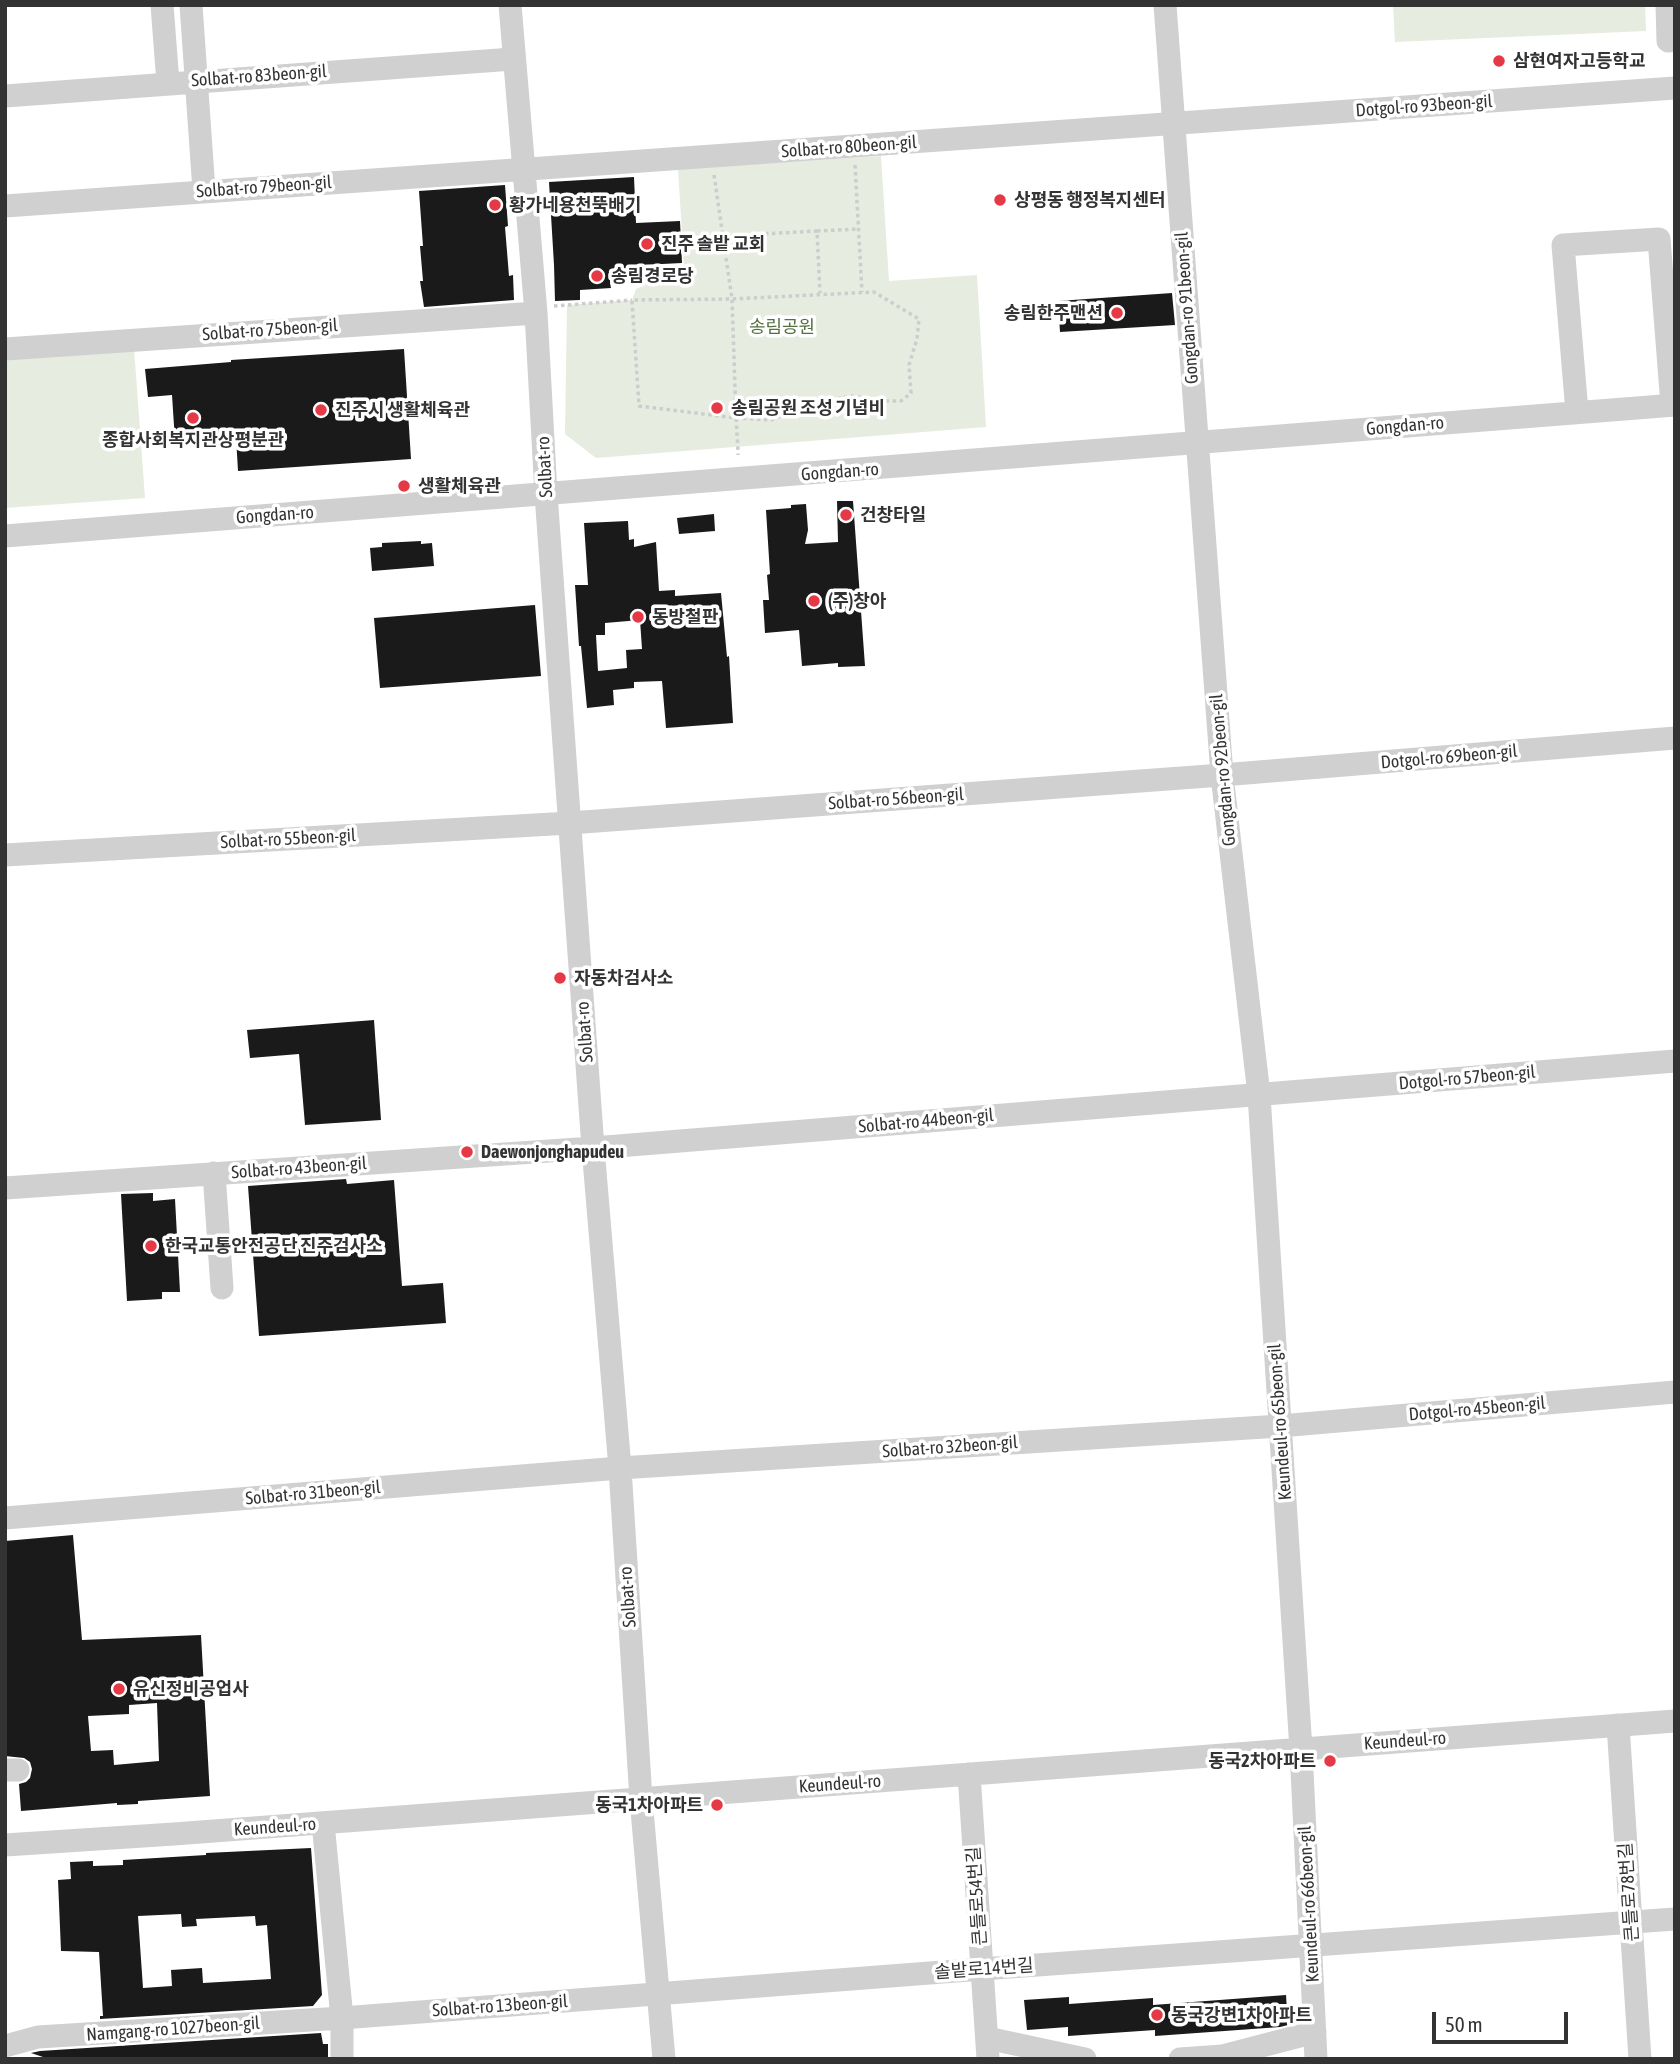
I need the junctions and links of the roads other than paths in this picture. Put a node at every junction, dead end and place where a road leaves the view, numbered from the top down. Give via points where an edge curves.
1 (162, 5) edge
2 (191, 5) edge
3 (510, 5) edge
4 (1165, 5) edge
5 (1667, 5) edge
6 (1675, 40) edge
7 (513, 59) junction
8 (196, 81) junction
9 (168, 83) junction
10 (1675, 88) edge
11 (5, 96) edge
12 (1174, 123) junction
13 (523, 170) junction
14 (204, 191) junction
15 (5, 205) edge
16 (535, 310) junction
17 (5, 349) edge
18 (1674, 405) edge
19 (1577, 412) junction
20 (1197, 444) junction
21 (546, 494) junction
22 (5, 536) edge
23 (1675, 738) edge
24 (1222, 775) junction
25 (570, 823) junction
26 (5, 855) edge
27 (1675, 1060) edge
28 (1259, 1095) junction
29 (593, 1147) junction
30 (214, 1173) junction
31 (5, 1188) edge
32 (222, 1288) dead end
33 (1675, 1392) edge
34 (1280, 1426) junction
35 (620, 1468) junction
36 (5, 1518) edge
37 (1675, 1721) edge
38 (1618, 1725) junction
39 (1301, 1749) junction
40 (969, 1774) junction
41 (641, 1799) junction
42 (323, 1823) junction
43 (5, 1845) edge
44 (1675, 1919) edge
45 (1631, 1923) junction
46 (1311, 1947) junction
47 (982, 1969) junction
48 (658, 1995) junction
49 (342, 2018) junction
50 (1315, 2032) junction
51 (5, 2046) edge
52 (987, 2048) edge
53 (342, 2059) edge
54 (664, 2059) edge
55 (1085, 2059) edge
56 (1180, 2059) edge
57 (1316, 2059) edge
58 (1640, 2059) edge

1 - 9 street
2 - 8 street
3 - 7 street, Solbat-ro
4 - 12 street, Gongdan-ro 91beon-gil
5 - 6 street via 1668,41
7 - 8 street, Solbat-ro 83beon-gil
7 - 13 street, Solbat-ro
8 - 9 street, Solbat-ro 83beon-gil
8 - 14 street
9 - 11 street, Solbat-ro 83beon-gil
10 - 12 street, Dotgol-ro 93beon-gil
12 - 13 street, Solbat-ro 80beon-gil
12 - 20 street, Gongdan-ro 91beon-gil
13 - 14 street, Solbat-ro 79beon-gil
13 - 16 street, Solbat-ro
14 - 15 street, Solbat-ro 79beon-gil
16 - 17 street, Solbat-ro 75beon-gil
16 - 21 street, Solbat-ro
18 - 19 street, Gongdan-ro
18 - 19 street via 1658,239 1563,245
19 - 20 street, Gongdan-ro
20 - 21 street, Gongdan-ro
20 - 24 street, Gongdan-ro 92beon-gil
21 - 22 street, Gongdan-ro
21 - 25 street, Solbat-ro
23 - 24 street, Dotgol-ro 69beon-gil
24 - 25 street, Solbat-ro 56beon-gil
24 - 28 street, Gongdan-ro 92beon-gil
25 - 26 street, Solbat-ro 55beon-gil
25 - 29 street, Solbat-ro
27 - 28 street, Dotgol-ro 57beon-gil
28 - 29 street, Solbat-ro 44beon-gil
28 - 34 street, Keundeul-ro 65beon-gil
29 - 30 street, Solbat-ro 43beon-gil
29 - 35 street, Solbat-ro
30 - 31 street, Solbat-ro 43beon-gil
30 - 32 street
33 - 34 street, Dotgol-ro 45beon-gil
34 - 35 street, Solbat-ro 32beon-gil
34 - 39 street, Keundeul-ro 65beon-gil
35 - 36 street, Solbat-ro 31beon-gil
35 - 41 street, Solbat-ro
37 - 38 street, Keundeul-ro
38 - 39 street, Keundeul-ro
38 - 45 street, 큰들로78번길
39 - 40 street, Keundeul-ro
39 - 46 street, Keundeul-ro 66beon-gil
40 - 41 street, Keundeul-ro
40 - 47 street, 큰들로54번길
41 - 42 street, Keundeul-ro
41 - 48 street, Solbat-ro
42 - 43 street, Keundeul-ro
42 - 49 street
44 - 45 street, 솔밭로14번길
45 - 46 street, 솔밭로14번길
45 - 58 street, 큰들로78번길
46 - 47 street, 솔밭로14번길
46 - 50 street, Keundeul-ro 66beon-gil
47 - 48 street, 솔밭로14번길
47 - 52 street, 큰들로54번길
48 - 49 street, Solbat-ro 13beon-gil
48 - 54 street, Solbat-ro
49 - 51 street, Namgang-ro 1027beon-gil via 38,2037
49 - 53 street
50 - 56 street via 1223,2056
50 - 57 street, Keundeul-ro 66beon-gil
52 - 55 street

